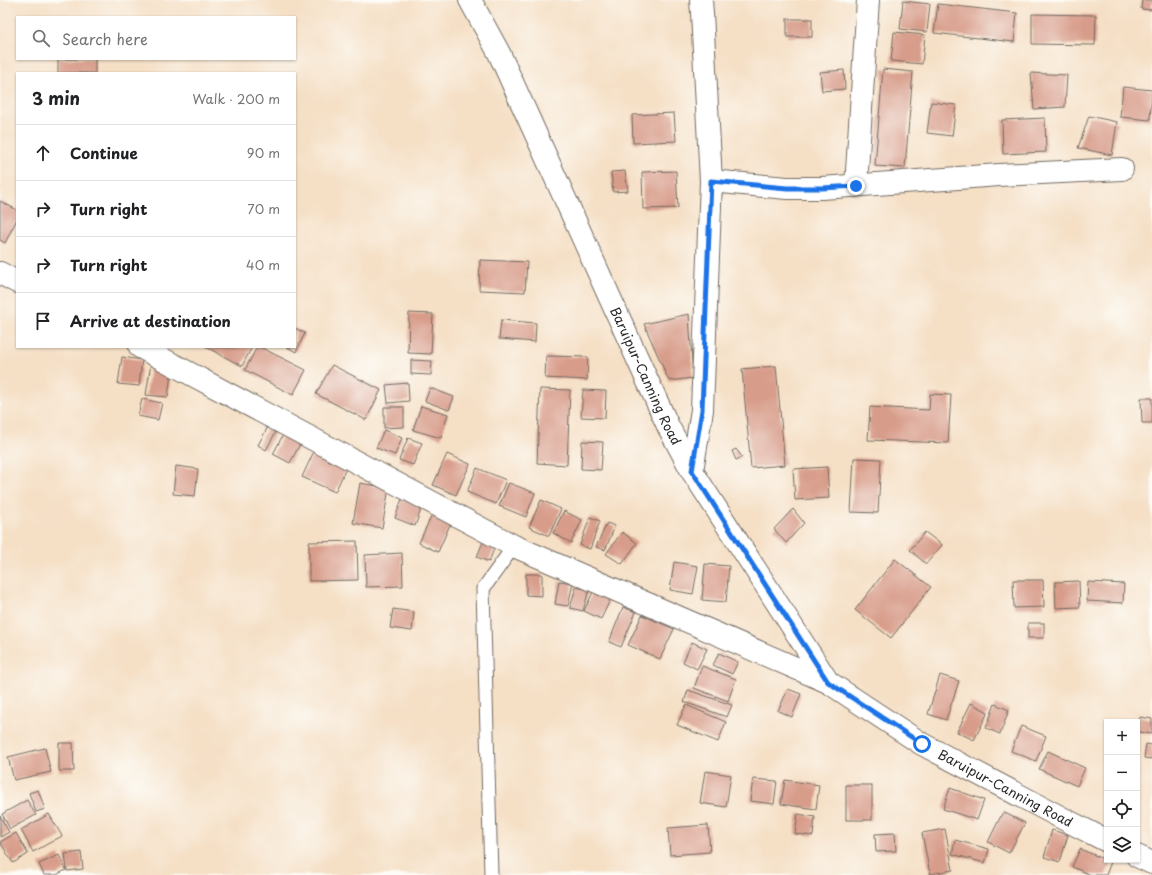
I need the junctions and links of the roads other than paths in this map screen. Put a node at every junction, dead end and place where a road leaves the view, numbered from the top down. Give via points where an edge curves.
1 (470, 0) edge
2 (701, 0) edge
3 (868, 0) edge
4 (1122, 168) dead end
5 (711, 181) junction
6 (856, 186) junction
7 (0, 273) edge
8 (16, 281) edge
9 (142, 348) edge
10 (692, 471) junction
11 (514, 546) junction
12 (828, 682) junction
13 (1104, 839) edge
14 (1140, 857) edge
15 (1152, 863) edge
16 (491, 875) edge

1 - 10 street, Baruipur-Canning Road via 499,53 668,426
2 - 5 street
3 - 6 street
4 - 6 street
5 - 6 street via 787,188
5 - 10 street via 702,410
7 - 8 street
9 - 11 street
10 - 12 street, Baruipur-Canning Road
11 - 12 street
11 - 16 lane via 483,589
12 - 13 street, Baruipur-Canning Road via 922,744
14 - 15 street

